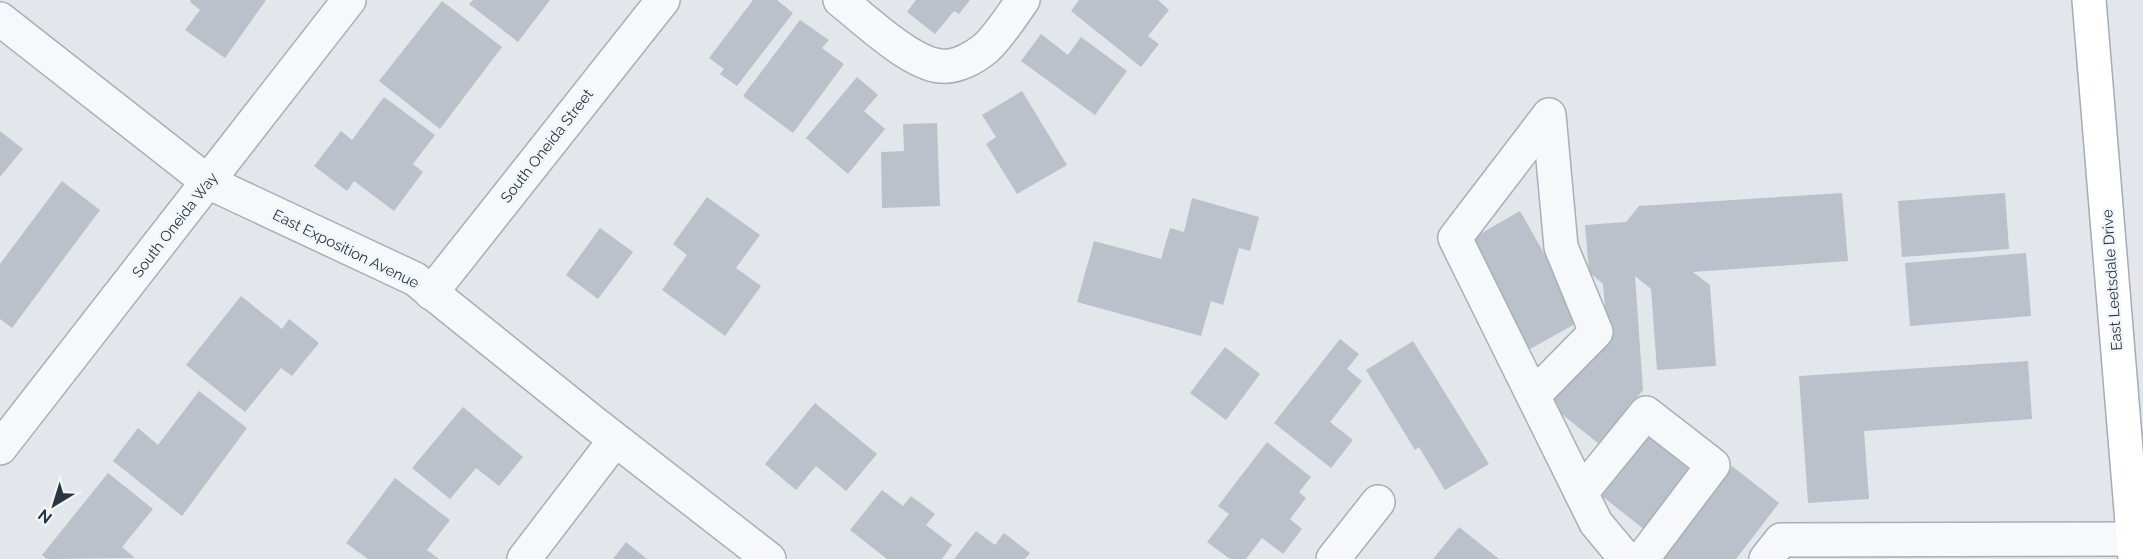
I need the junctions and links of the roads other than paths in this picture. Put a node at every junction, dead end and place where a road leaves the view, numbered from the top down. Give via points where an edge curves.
1 (349, 0) edge
2 (663, 0) edge
3 (840, 0) edge
4 (1023, 0) edge
5 (2089, 0) edge
6 (0, 19) edge
7 (208, 182) junction
8 (431, 293) junction
9 (1533, 396) junction
10 (615, 440) junction
11 (0, 448) edge
12 (1581, 493) junction
13 (1378, 502) dead end
14 (1879, 549) edge
15 (2134, 549) edge
16 (524, 559) edge
17 (769, 559) edge
18 (1333, 559) edge
19 (1626, 559) edge
20 (1642, 559) edge
21 (1766, 559) edge

1 - 7 street, South Oneida Way
2 - 8 street, South Oneida Street
3 - 4 street via 920,60 940,66 956,65 987,47
5 - 15 main road, East Leetsdale Drive
6 - 7 street, East Exposition Avenue
7 - 8 street, East Exposition Avenue via 415,279
7 - 11 street, South Oneida Way
8 - 10 street, East Exposition Avenue
9 - 9 street via 1455,238 1549,115 1561,247 1596,332
9 - 12 street
10 - 16 street
10 - 17 street, East Exposition Avenue
12 - 19 street via 1596,523
12 - 20 street via 1646,414 1713,465
13 - 18 street
14 - 15 street
14 - 21 street via 1781,540

